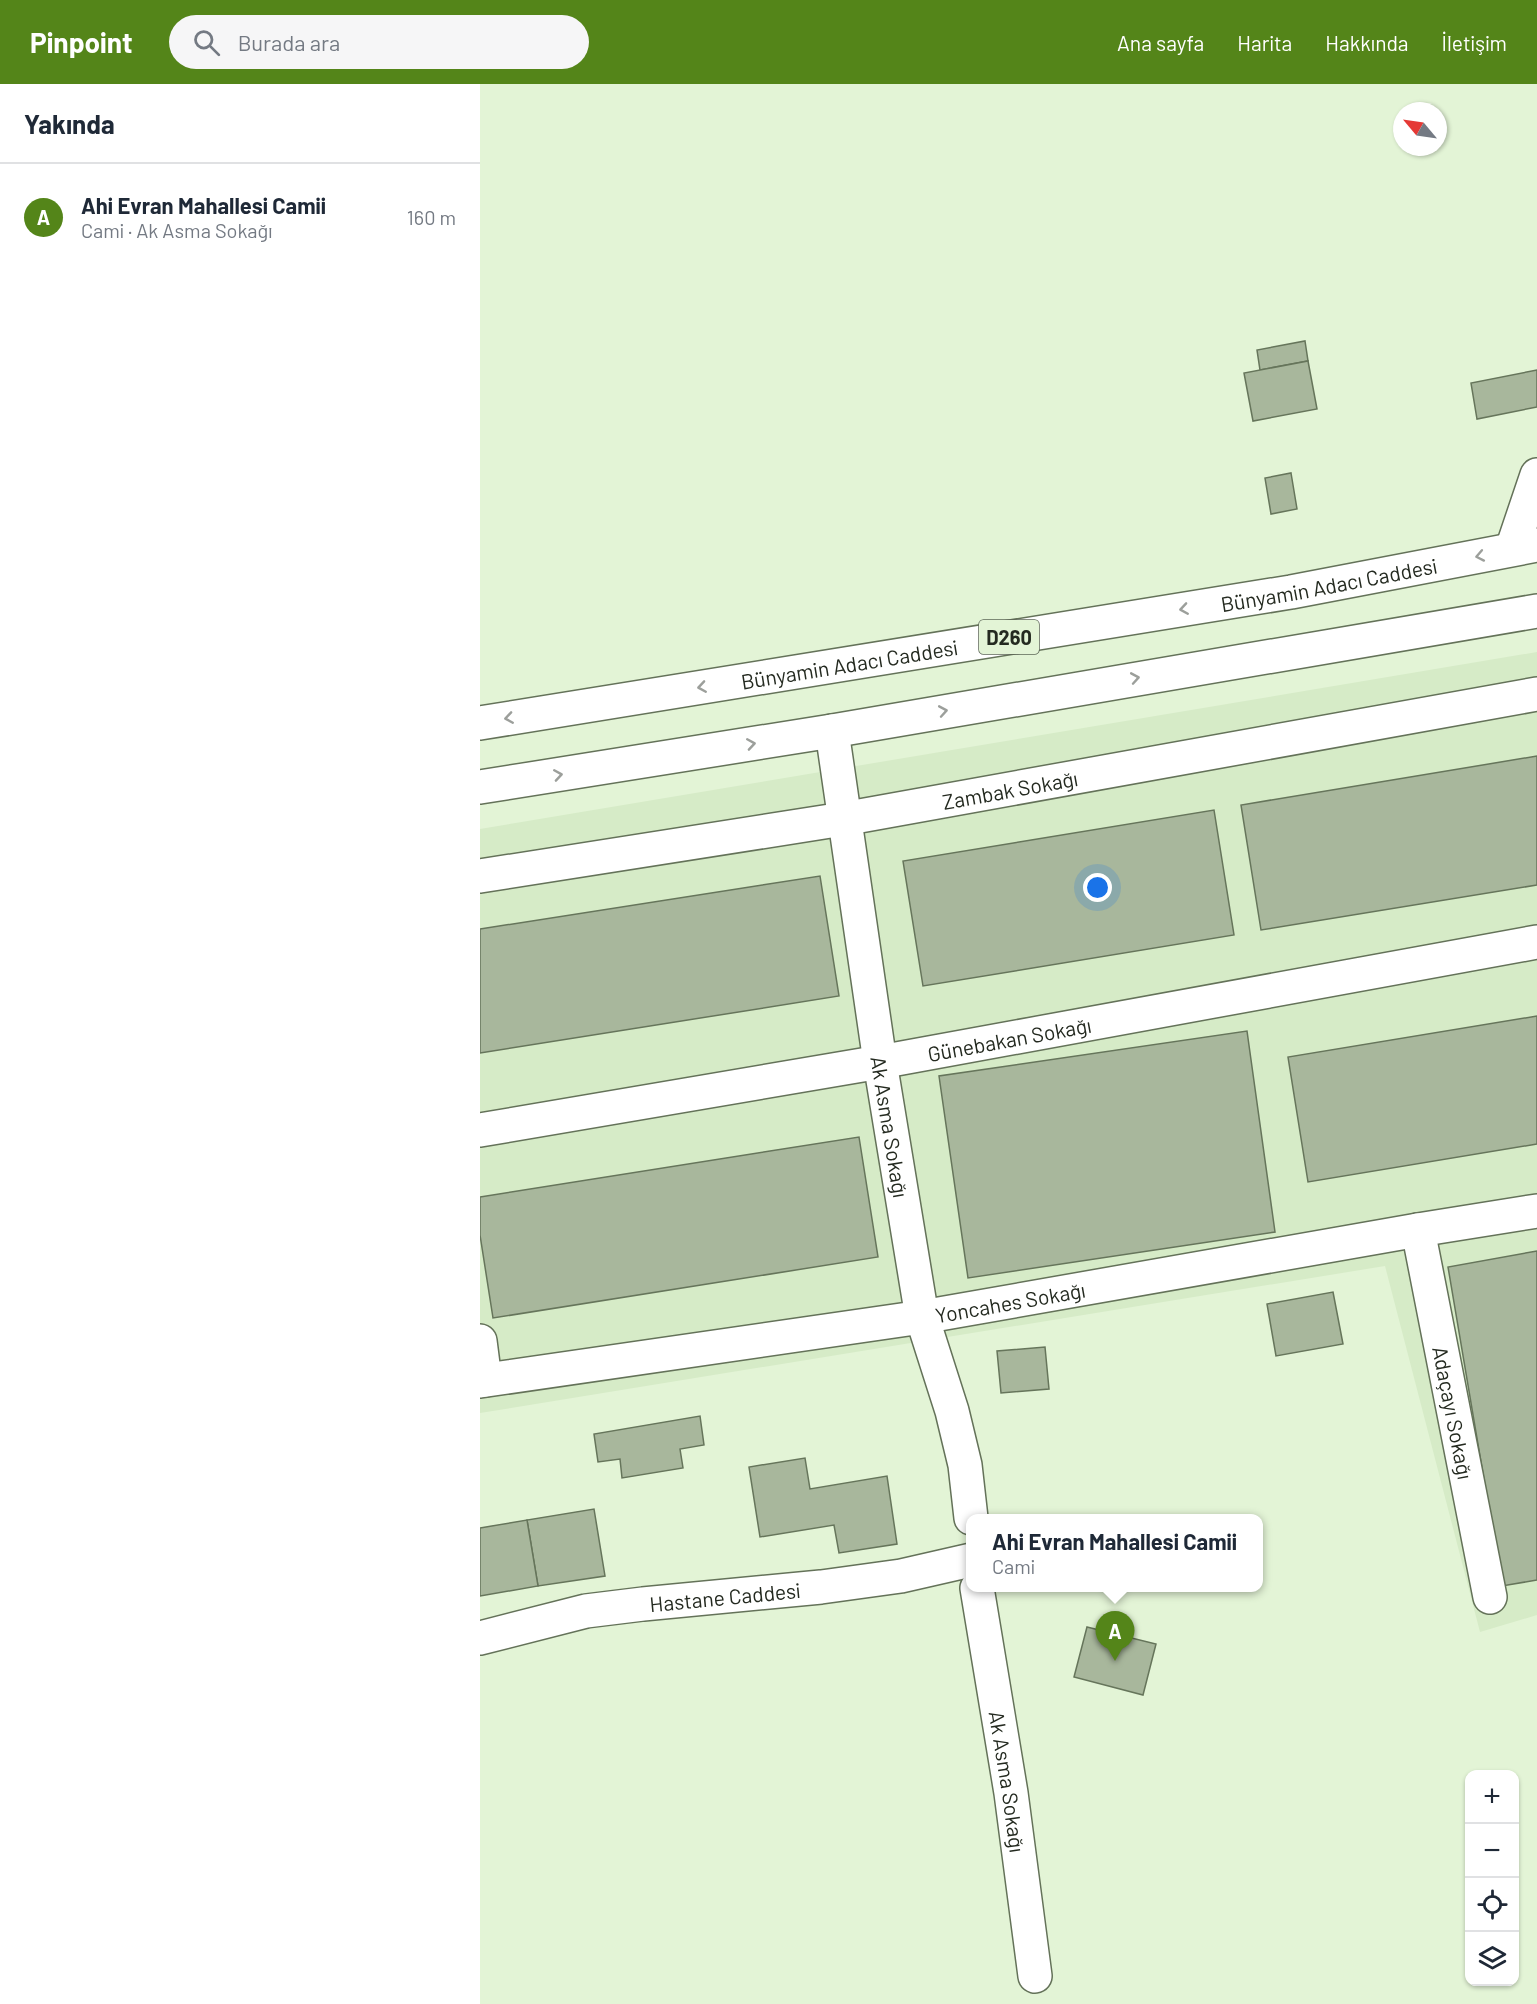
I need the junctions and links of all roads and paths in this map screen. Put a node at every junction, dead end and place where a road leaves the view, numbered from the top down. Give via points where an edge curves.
1 (1537, 475) edge
2 (1524, 547) edge
3 (1537, 610) edge
4 (1537, 694) edge
5 (480, 723) edge
6 (832, 730) junction
7 (480, 787) edge
8 (843, 819) junction
9 (480, 876) edge
10 (1537, 942) edge
11 (880, 1062) junction
12 (480, 1130) edge
13 (1537, 1211) edge
14 (1418, 1230) junction
15 (922, 1317) junction
16 (480, 1341) edge
17 (483, 1380) edge
18 (971, 1514) edge
19 (966, 1561) edge
20 (979, 1592) edge
21 (1490, 1597) dead end
22 (480, 1638) edge
23 (1035, 1976) dead end

1 - 2 street
2 -> 5 street, Bünyamin Adacı Caddesi / D260 via 1291,592
6 -> 3 street
4 - 8 street, Zambak Sokağı
7 -> 6 street
6 - 8 street, Ak Asma Sokağı
8 - 9 street, Zambak Sokağı
8 - 11 street, Ak Asma Sokağı
10 - 11 street, Günebakan Sokağı
11 - 12 street, Günebakan Sokağı
11 - 15 street, Ak Asma Sokağı
13 - 14 street, Yoncahes Sokağı
14 - 15 street, Yoncahes Sokağı
14 - 21 street, Adaçayı Sokağı
15 - 17 street, Yoncahes Sokağı
15 - 18 street, Ak Asma Sokağı via 952,1411 965,1465
16 - 17 street
19 - 22 street, Hastane Caddesi via 866,1581 586,1611
20 - 23 street, Ak Asma Sokağı

